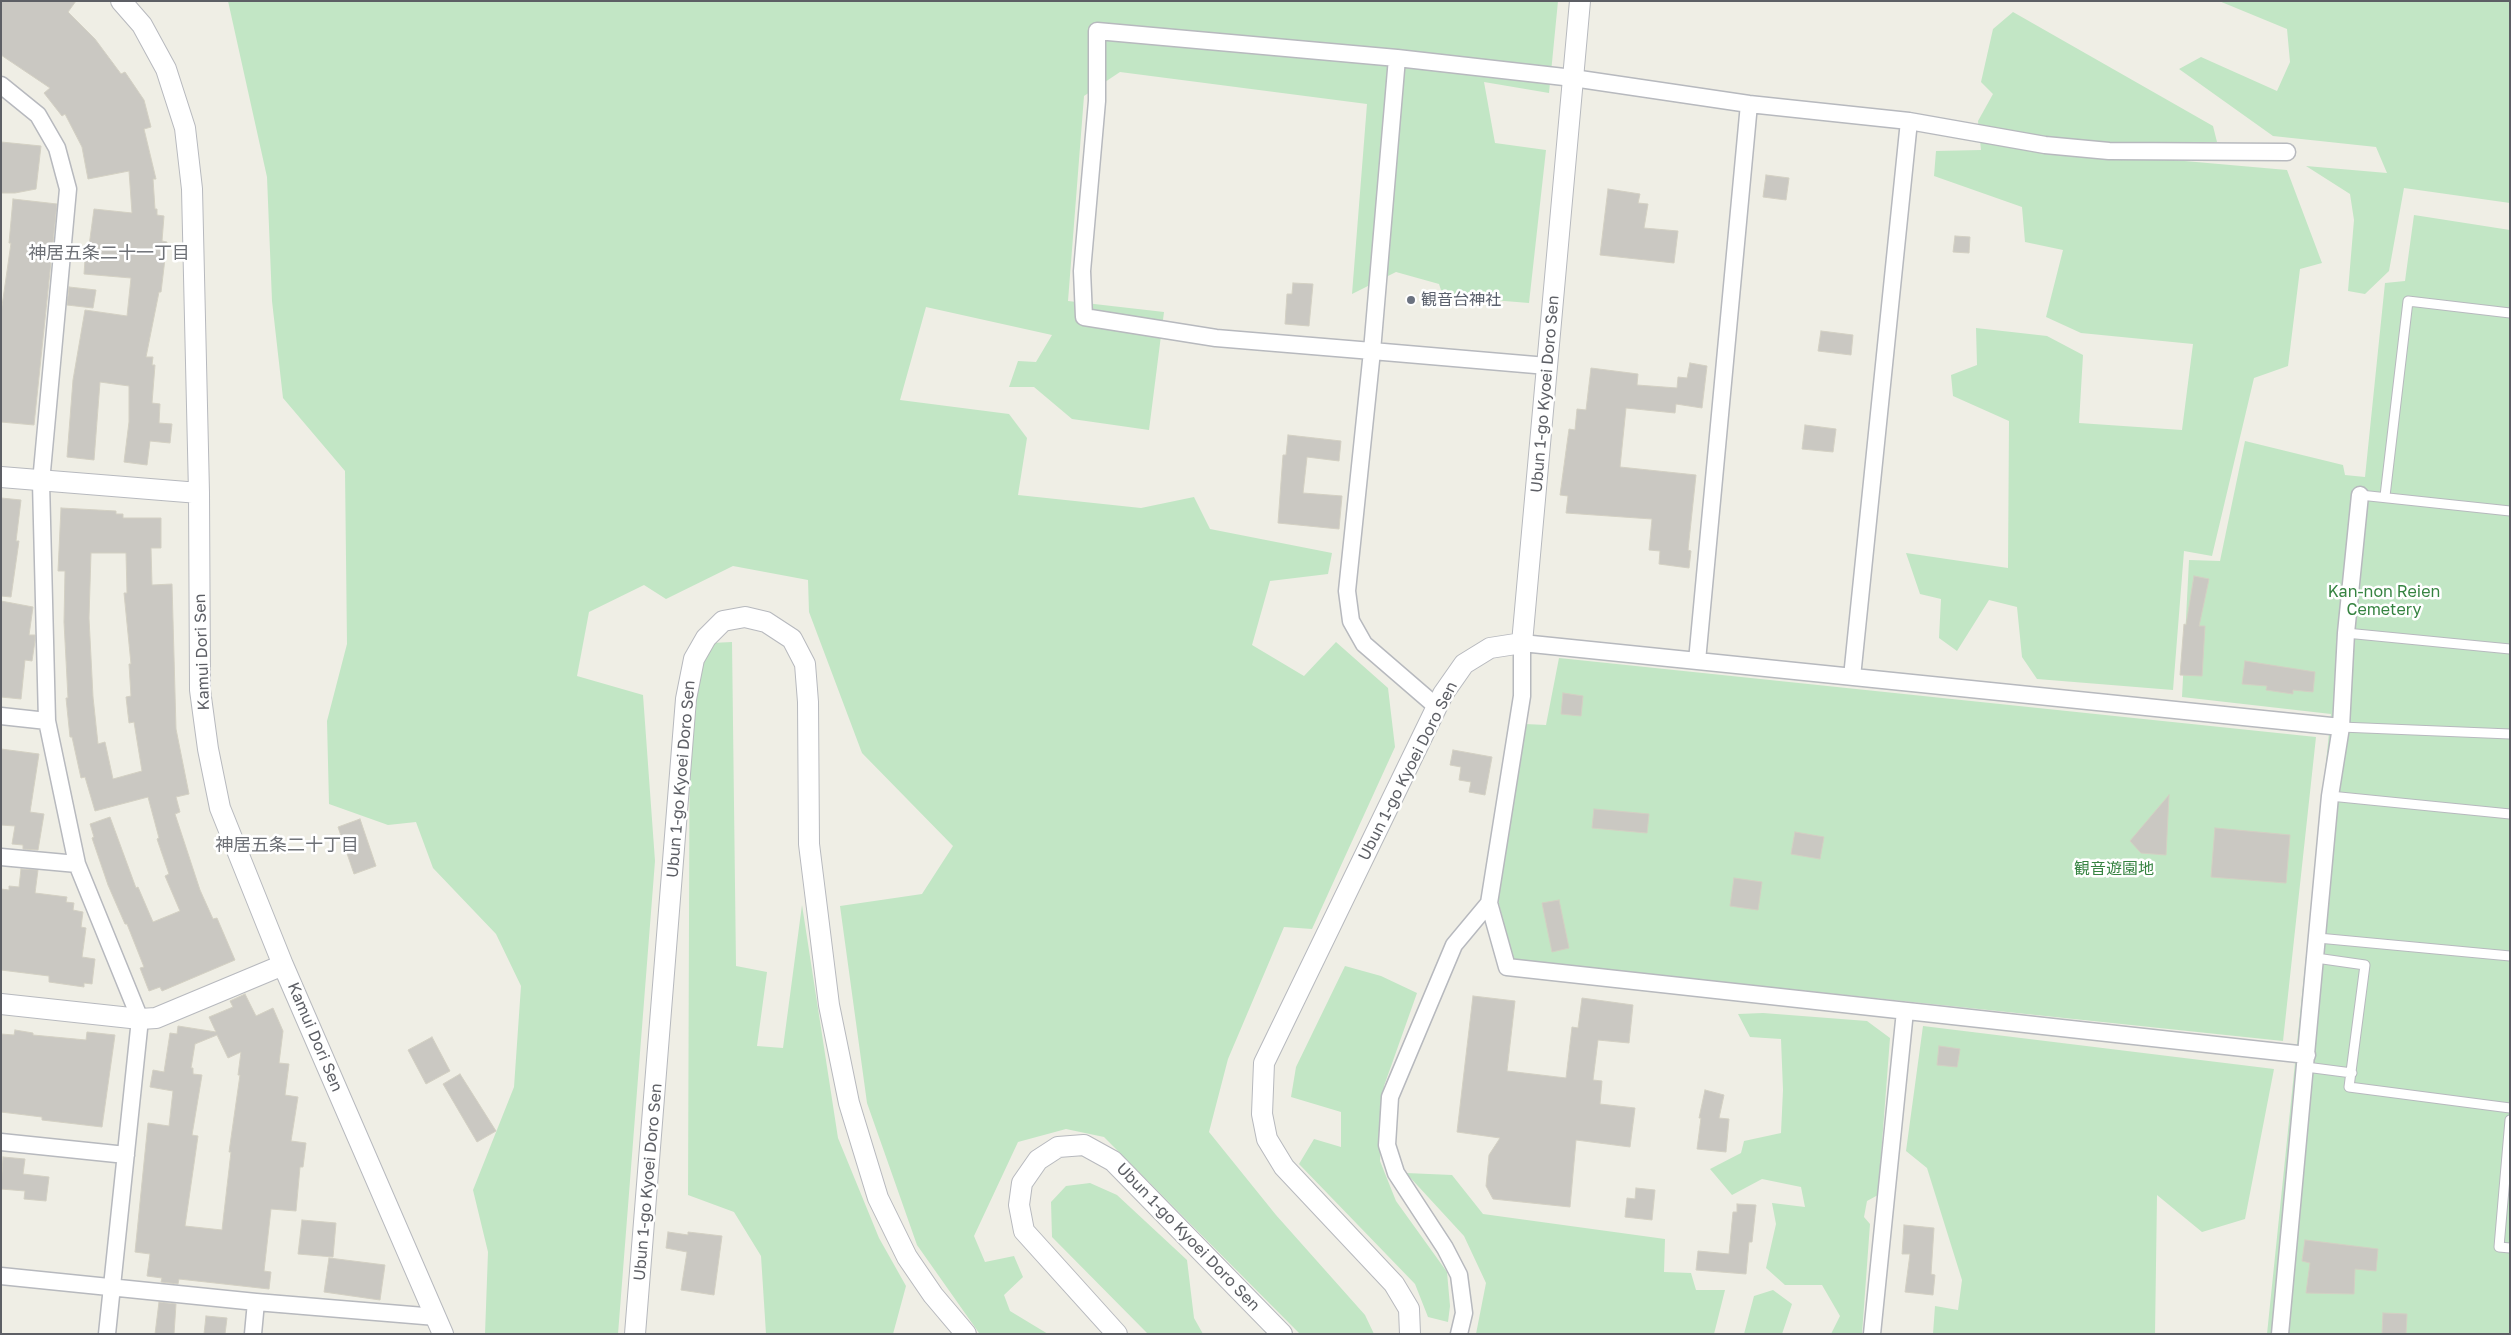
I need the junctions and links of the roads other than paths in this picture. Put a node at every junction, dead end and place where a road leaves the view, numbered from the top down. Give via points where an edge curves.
1 (122, 1) edge
2 (1580, 1) edge
3 (1397, 58) junction
4 (1573, 78) junction
5 (1, 85) edge
6 (1749, 104) junction
7 (1909, 121) junction
8 (2287, 152) dead end
9 (2510, 313) edge
10 (1372, 351) junction
11 (1547, 366) junction
12 (1, 477) edge
13 (41, 482) junction
14 (199, 493) junction
15 (2360, 495) joint
16 (2385, 496) junction
17 (2510, 510) edge
18 (2346, 633) junction
19 (1522, 643) junction
20 (2510, 649) edge
21 (1697, 661) junction
22 (1852, 677) junction
23 (1437, 707) junction
24 (1, 716) edge
25 (47, 721) junction
26 (2341, 727) junction
27 (2510, 734) edge
28 (2330, 796) junction
29 (2510, 814) edge
30 (1, 857) edge
31 (77, 864) junction
32 (1489, 903) junction
33 (2318, 938) junction
34 (2510, 956) edge
35 (2316, 958) junction
36 (283, 965) junction
37 (1, 1004) edge
38 (1905, 1011) junction
39 (140, 1019) junction
40 (2307, 1061) junction
41 (2352, 1073) junction
42 (2510, 1108) edge
43 (2510, 1120) edge
44 (1, 1142) edge
45 (126, 1155) junction
46 (2510, 1248) edge
47 (1, 1276) edge
48 (111, 1288) junction
49 (256, 1302) junction
50 (440, 1325) edge
51 (107, 1334) edge
52 (253, 1334) edge
53 (635, 1334) edge
54 (966, 1334) edge
55 (1117, 1334) edge
56 (1282, 1334) edge
57 (1410, 1334) edge
58 (1458, 1334) edge
59 (1872, 1334) edge
60 (2280, 1334) edge

1 - 14 street, Kamui Dori Sen via 142,25 166,69 185,128 192,189
2 - 4 street, Ubun 1-go Kyoei Doro Sen
3 - 4 street
3 - 10 street
3 - 10 street via 1097,31 1097,101 1082,271 1084,317 1216,338
4 - 6 street
4 - 11 street, Ubun 1-go Kyoei Doro Sen
5 - 13 street via 38,115 57,148 68,189
6 - 7 street
6 - 21 street
7 - 8 street via 2046,145 2109,151
7 - 22 street
9 - 16 lane via 2408,301
10 - 11 street
10 - 23 street via 1347,591 1351,620 1364,644
11 - 19 street, Ubun 1-go Kyoei Doro Sen
12 - 13 street
13 - 14 street
13 - 25 street
14 - 36 street, Kamui Dori Sen via 200,690 208,749 220,808
15 - 16 lane
15 - 18 street
16 - 17 lane
18 - 20 lane
18 - 26 street
19 - 21 street
19 - 23 street, Ubun 1-go Kyoei Doro Sen via 1490,648 1464,664
19 - 32 street via 1522,696
21 - 22 street
22 - 26 street
23 - 57 street, Ubun 1-go Kyoei Doro Sen via 1264,1063 1262,1114 1267,1139 1284,1167 1394,1284 1409,1309
24 - 25 street
25 - 31 street
26 - 27 lane
26 - 28 street
28 - 29 lane
28 - 33 street
30 - 31 street
31 - 39 street
32 - 38 street via 1507,967
32 - 58 street via 1454,945 1390,1097 1386,1144 1396,1173 1459,1275 1464,1313
33 - 34 lane
33 - 35 street
35 - 40 street
35 - 41 lane via 2365,965
36 - 39 street via 156,1018
36 - 50 street, Kamui Dori Sen
37 - 39 street
38 - 40 street
38 - 59 street
39 - 45 street
40 - 41 lane
40 - 60 street
41 - 42 lane via 2349,1087
43 - 46 lane via 2499,1247
44 - 45 street
45 - 48 street
47 - 48 street
48 - 49 street
48 - 51 street
49 - 50 street
49 - 52 street
53 - 54 street, Ubun 1-go Kyoei Doro Sen via 686,700 694,659 706,638 723,621 745,617 766,622 792,639 805,664 809,844 829,1005 849,1103 878,1198 907,1257
55 - 56 street, Ubun 1-go Kyoei Doro Sen via 1024,1231 1019,1205 1022,1183 1038,1160 1058,1147 1084,1145 1113,1161

